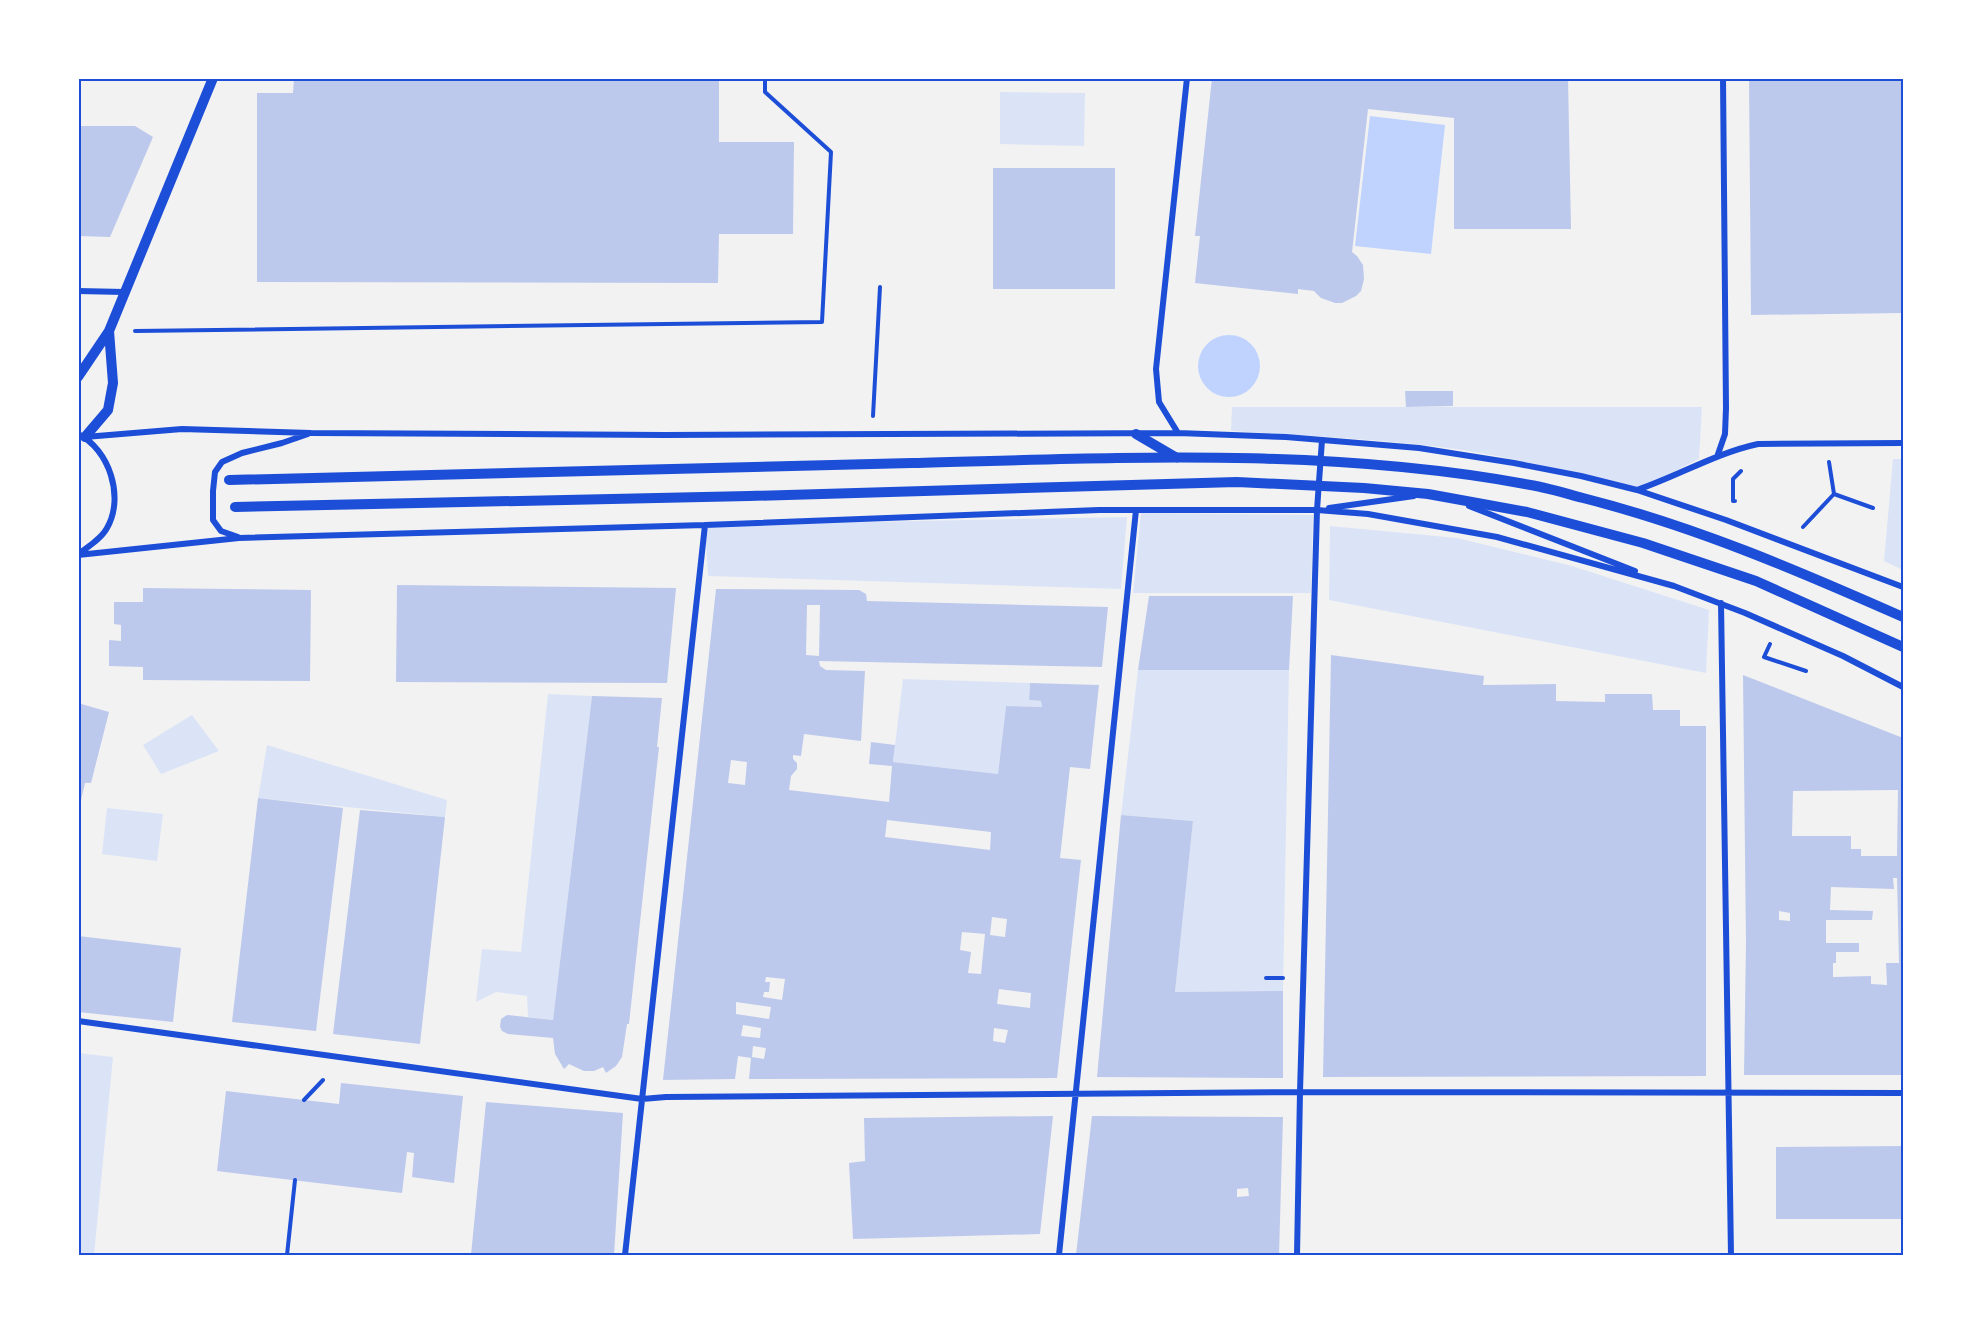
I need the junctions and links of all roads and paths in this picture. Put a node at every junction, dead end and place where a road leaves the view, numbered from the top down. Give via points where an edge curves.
1 (213, 78) edge
2 (765, 78) edge
3 (1187, 78) edge
4 (1723, 78) edge
5 (880, 287) dead end
6 (78, 291) edge
7 (124, 292) junction
8 (109, 331) junction
9 (78, 377) edge
10 (311, 433) junction
11 (1178, 433) junction
12 (1136, 434) junction
13 (872, 435) junction
14 (81, 436) edge
15 (1322, 440) junction
16 (1903, 443) edge
17 (1827, 454) dead end
18 (1717, 457) junction
19 (1178, 458) junction
20 (1320, 459) junction
21 (1749, 463) dead end
22 (230, 480) dead end
23 (1318, 486) junction
24 (1637, 490) junction
25 (1428, 494) junction
26 (1834, 494) junction
27 (1449, 498) junction
28 (1743, 504) dead end
29 (235, 507) dead end
30 (1873, 508) dead end
31 (1136, 510) junction
32 (1317, 510) junction
33 (1793, 523) dead end
34 (705, 525) junction
35 (1803, 527) junction
36 (1811, 530) dead end
37 (239, 538) junction
38 (78, 555) edge
39 (1665, 583) junction
40 (1903, 587) edge
41 (1721, 603) junction
42 (1903, 617) edge
43 (1903, 647) edge
44 (1773, 661) dead end
45 (1806, 671) dead end
46 (1903, 687) edge
47 (78, 1021) edge
48 (323, 1080) dead end
49 (1300, 1092) junction
50 (1727, 1093) junction
51 (1903, 1093) edge
52 (1076, 1094) junction
53 (642, 1099) junction
54 (304, 1100) dead end
55 (295, 1180) dead end
56 (286, 1255) edge
57 (625, 1255) edge
58 (1059, 1255) edge
59 (1298, 1255) edge
60 (1731, 1255) edge

1 - 7 street
2 - 8 path via 765,93 831,152 822,322
3 - 11 street via 1156,369 1159,402
4 - 18 street via 1726,408 1725,434
5 - 13 path
6 - 7 street
7 - 8 street
8 - 9 street
8 - 14 street via 113,383 108,410
10 - 13 street
10 - 14 street via 182,429
10 - 37 street via 242,453 222,462 215,472 213,520 221,531
11 - 12 street
11 - 15 street
12 - 13 street
12 - 19 street
14 - 38 street via 103,456 115,492 107,528
15 - 20 street
15 - 24 street via 1467,455
16 - 18 street via 1758,444
17 - 26 path
18 - 24 street
19 - 20 street
19 - 22 street via 523,470
20 - 23 street
20 - 42 street via 1401,465 1528,484 1628,509 1725,542
21 - 28 path via 1733,479 1733,501
23 - 25 street
23 - 29 street via 1237,482
23 - 32 street
24 - 40 street
25 - 27 street
25 - 32 street
26 - 30 path
26 - 35 path
27 - 39 street
27 - 43 street via 1527,512 1643,543 1756,581
31 - 32 street
31 - 34 street
31 - 52 street
32 - 39 street via 1368,514 1497,537
32 - 49 street
33 - 35 path
34 - 37 street
34 - 53 street
35 - 36 path
37 - 38 street
39 - 41 street
41 - 46 street via 1843,656
41 - 50 street
44 - 45 path
47 - 53 street
48 - 54 path
49 - 50 street
49 - 52 street
49 - 59 street
50 - 51 street
50 - 60 street
52 - 53 street
52 - 58 street
53 - 57 street
55 - 56 path

